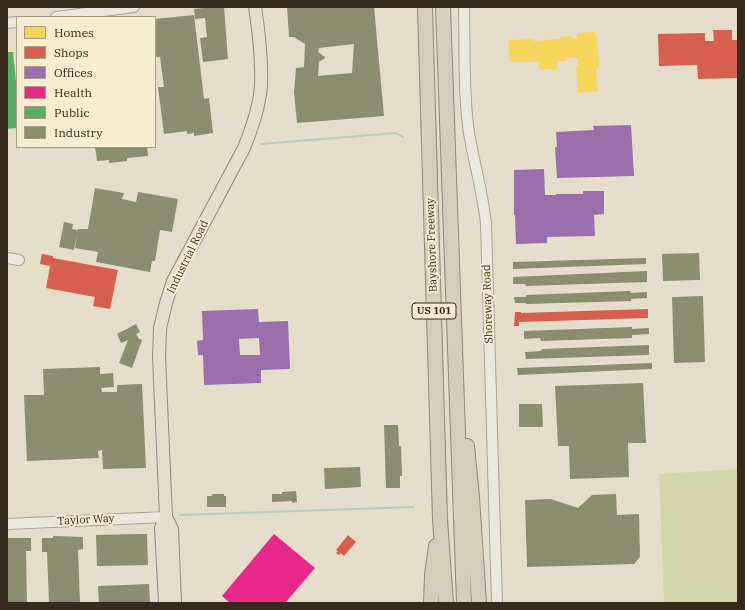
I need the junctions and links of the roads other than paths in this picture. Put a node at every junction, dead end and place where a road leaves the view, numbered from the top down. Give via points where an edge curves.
1 (134, 7) edge
2 (255, 7) edge
3 (416, 7) edge
4 (425, 7) edge
5 (443, 7) edge
6 (464, 7) edge
7 (64, 16) edge
8 (428, 101) junction
9 (7, 258) edge
10 (19, 260) dead end
11 (454, 338) junction
12 (166, 517) junction
13 (440, 520) junction
14 (7, 524) edge
15 (165, 603) edge
16 (176, 603) edge
17 (431, 603) edge
18 (446, 603) edge
19 (464, 603) edge
20 (479, 603) edge
21 (497, 603) edge

1 - 7 street
2 - 12 main road, Industrial Road via 260,40 261,86 252,129 173,281 160,328
3 - 8 highway
4 - 8 highway, Bayshore Freeway / US 101
5 - 11 highway, Bayshore Freeway / US 101
6 - 21 street, Shoreway Road via 469,133 486,224
8 - 13 highway, Bayshore Freeway / US 101
9 - 10 street
11 - 19 highway, Bayshore Freeway / US 101
11 - 20 highway via 470,474
12 - 14 street, Taylor Way
12 - 15 main road, Industrial Road via 161,528
12 - 16 main road, Industrial Road via 172,529
13 - 17 highway via 432,575
13 - 18 highway, Bayshore Freeway / US 101

